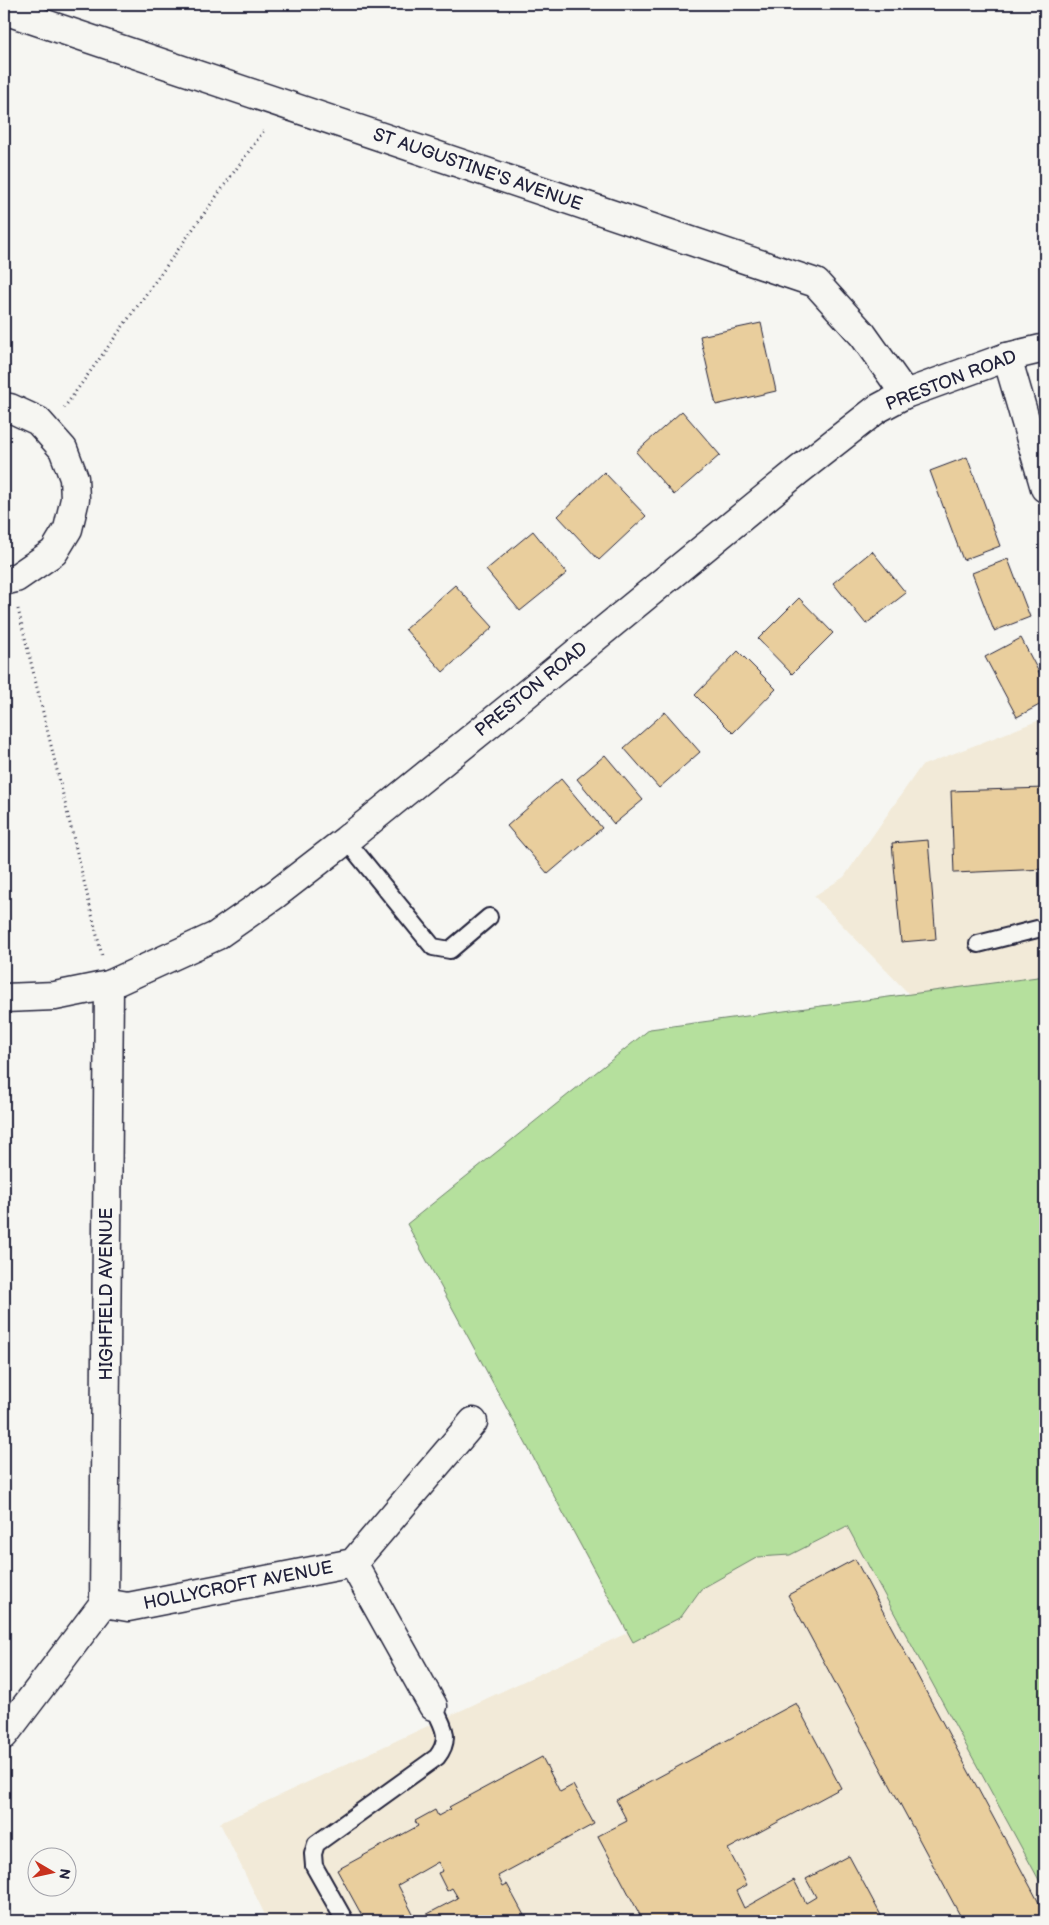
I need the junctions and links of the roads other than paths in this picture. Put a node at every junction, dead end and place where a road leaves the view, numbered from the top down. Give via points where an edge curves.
1 (4, 10) edge
2 (1045, 348) edge
3 (1007, 357) junction
4 (906, 394) junction
5 (4, 407) edge
6 (1045, 488) edge
7 (7, 580) edge
8 (346, 840) junction
9 (489, 917) dead end
10 (1045, 927) edge
11 (978, 944) dead end
12 (109, 985) junction
13 (4, 998) edge
14 (473, 1422) dead end
15 (353, 1563) junction
16 (104, 1603) junction
17 (433, 1706) joint
18 (4, 1736) edge
19 (345, 1921) edge

1 - 4 street, ST AUGUSTINE'S AVENUE via 816,283 863,335
2 - 3 street, PRESTON ROAD
3 - 4 street, PRESTON ROAD
3 - 6 street
4 - 8 street, PRESTON ROAD via 877,409 798,471
5 - 7 street via 38,421 63,449 74,478 75,499 68,530 54,552 16,578
8 - 9 lane via 433,947 450,950
8 - 12 street, PRESTON ROAD via 216,936
10 - 11 lane
12 - 13 street, PRESTON ROAD via 55,996
12 - 16 street, HIGHFIELD AVENUE
14 - 15 street, HOLLYCROFT AVENUE
15 - 16 street, HOLLYCROFT AVENUE via 128,1607
15 - 17 street
16 - 18 street
17 - 19 lane via 446,1735 444,1748 438,1757 316,1844 314,1866

